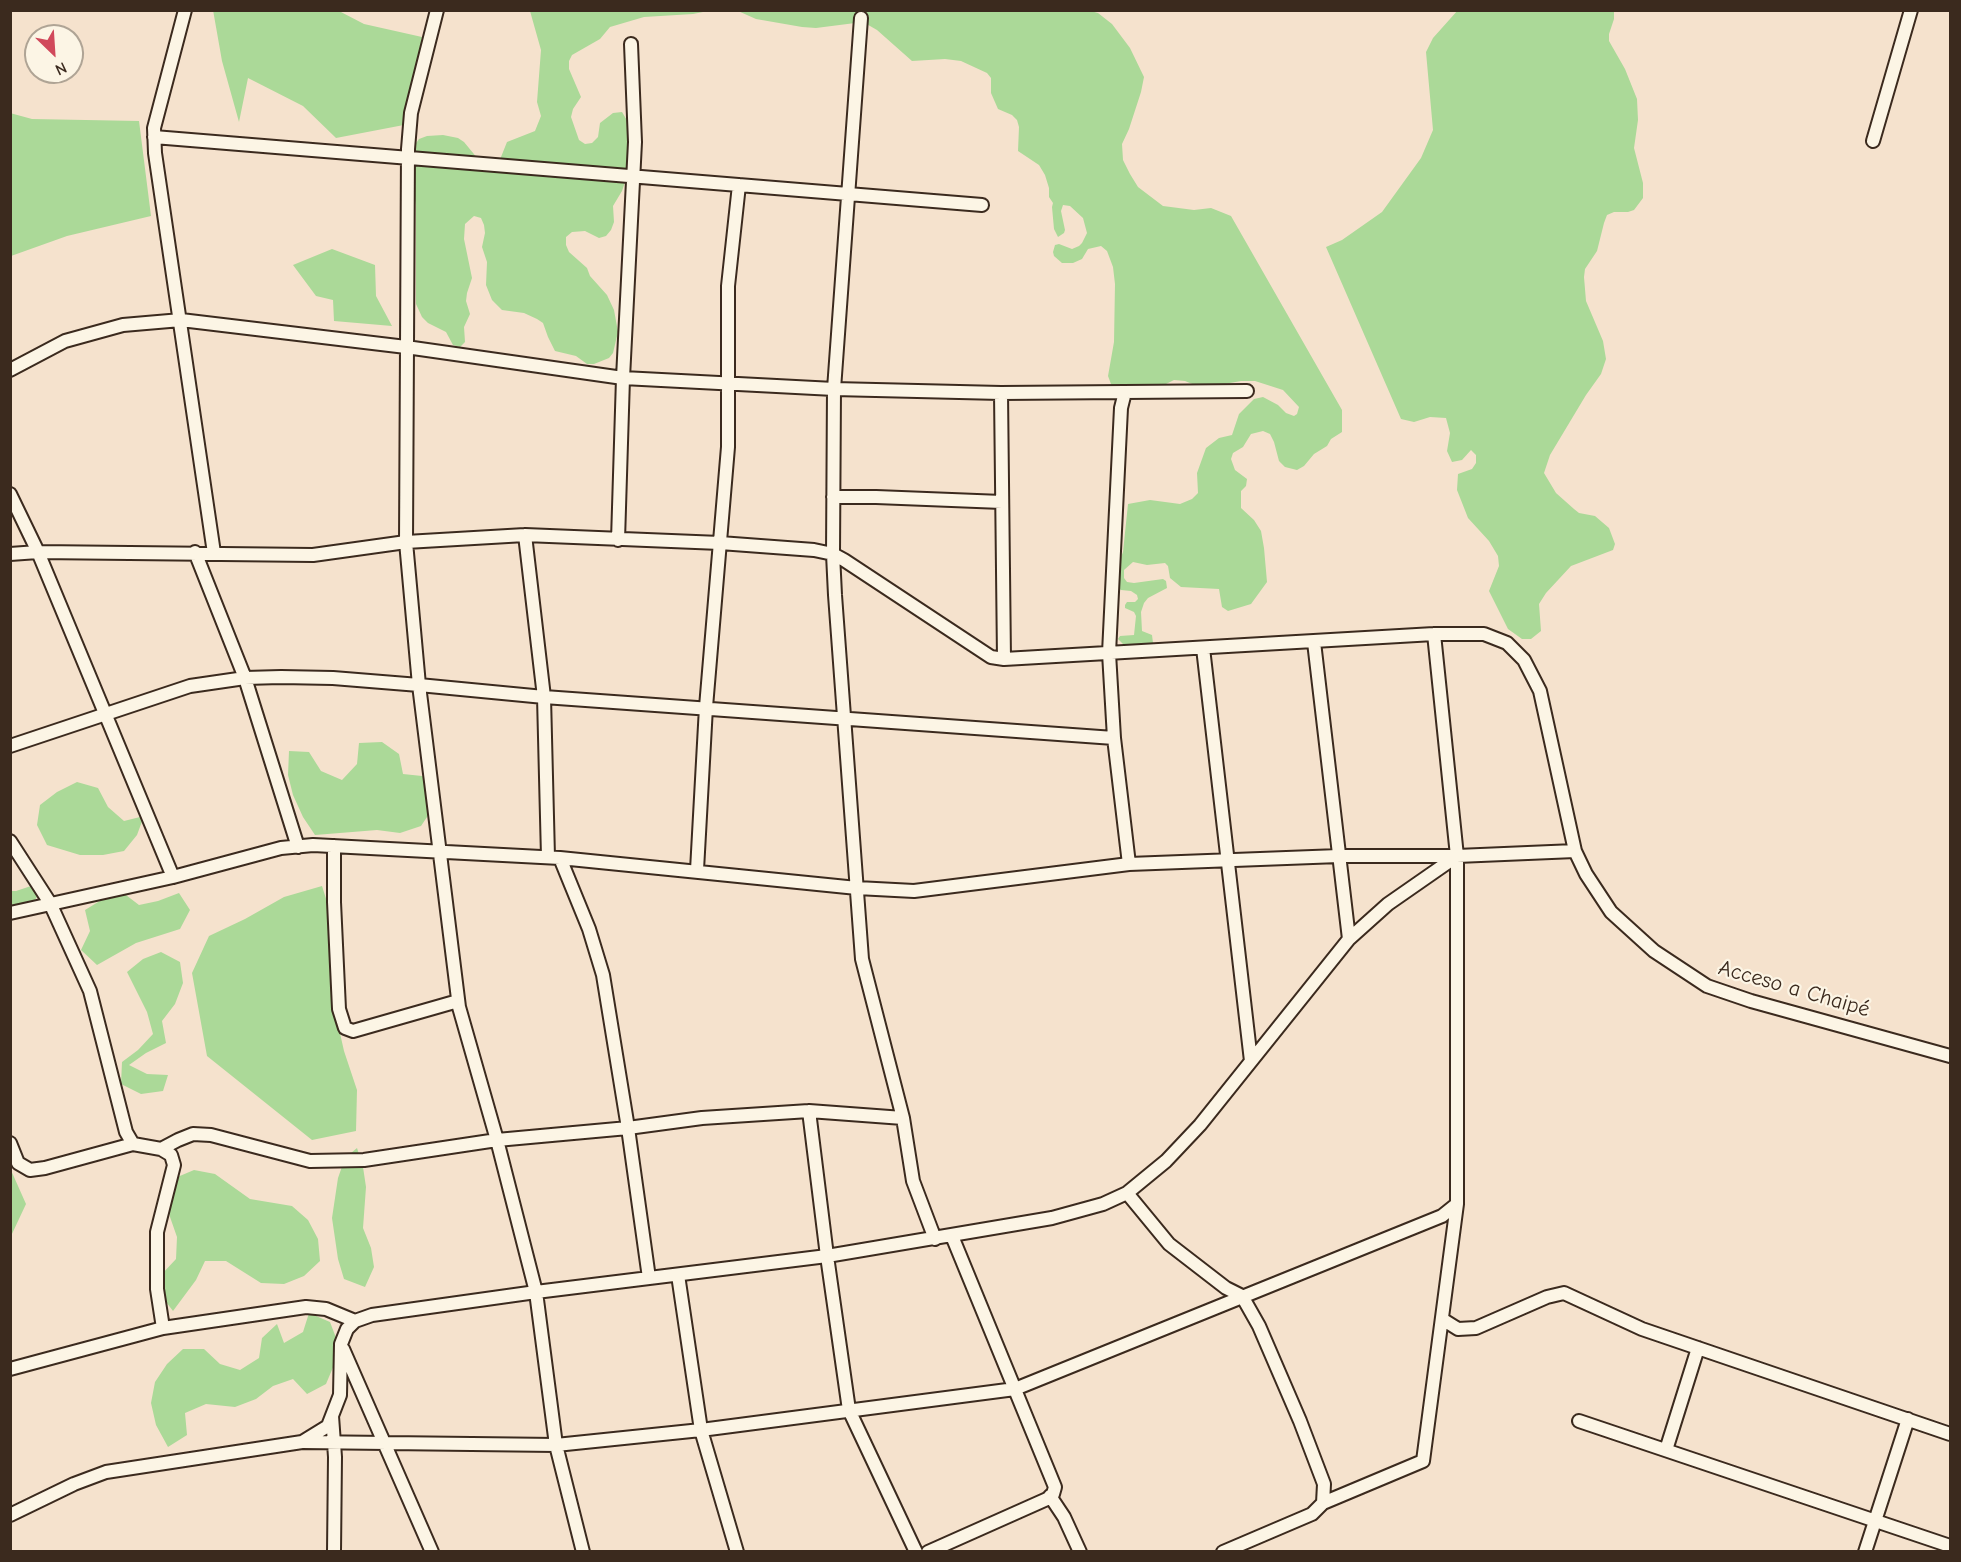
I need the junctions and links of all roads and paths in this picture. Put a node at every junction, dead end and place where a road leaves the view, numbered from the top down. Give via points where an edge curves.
1 (185, 10) edge
2 (437, 10) edge
3 (1911, 10) edge
4 (861, 18) dead end
5 (631, 44) dead end
6 (154, 137) junction
7 (1873, 141) dead end
8 (407, 158) junction
9 (634, 176) junction
10 (739, 185) junction
11 (847, 194) junction
12 (982, 205) dead end
13 (181, 320) junction
14 (406, 347) junction
15 (10, 370) edge
16 (623, 378) junction
17 (728, 382) junction
18 (834, 389) junction
19 (1247, 391) dead end
20 (1125, 392) junction
21 (1001, 393) junction
22 (10, 494) edge
23 (833, 497) junction
24 (1002, 502) junction
25 (525, 535) junction
26 (618, 540) junction
27 (406, 542) junction
28 (720, 543) junction
29 (38, 552) junction
30 (195, 552) junction
31 (214, 553) junction
32 (10, 554) edge
33 (833, 554) junction
34 (1434, 634) junction
35 (1314, 642) junction
36 (1203, 648) junction
37 (1109, 653) junction
38 (1004, 659) junction
39 (246, 678) junction
40 (418, 685) junction
41 (544, 697) junction
42 (706, 707) junction
43 (107, 714) junction
44 (844, 718) junction
45 (1114, 738) junction
46 (10, 746) edge
47 (10, 841) edge
48 (334, 846) junction
49 (298, 847) junction
50 (1575, 851) junction
51 (441, 852) junction
52 (1339, 856) junction
53 (1457, 856) junction
54 (554, 857) junction
55 (1229, 860) junction
56 (1130, 864) junction
57 (697, 870) junction
58 (173, 877) junction
59 (857, 888) junction
60 (50, 903) junction
61 (10, 913) edge
62 (1349, 939) junction
63 (459, 1001) junction
64 (1950, 1056) edge
65 (1251, 1061) junction
66 (809, 1111) junction
67 (903, 1118) junction
68 (628, 1128) junction
69 (497, 1140) junction
70 (10, 1143) edge
71 (133, 1144) junction
72 (161, 1149) junction
73 (1127, 1193) junction
74 (1457, 1204) junction
75 (952, 1236) junction
76 (935, 1239) junction
77 (827, 1256) junction
78 (678, 1275) junction
79 (649, 1278) junction
80 (536, 1292) junction
81 (1242, 1296) junction
82 (1442, 1319) junction
83 (355, 1321) junction
84 (163, 1328) junction
85 (341, 1344) junction
86 (1698, 1348) junction
87 (10, 1369) edge
88 (1015, 1389) junction
89 (849, 1410) junction
90 (332, 1415) junction
91 (1908, 1419) junction
92 (1579, 1420) dead end
93 (701, 1430) junction
94 (1950, 1434) edge
95 (302, 1442) junction
96 (334, 1443) junction
97 (385, 1443) junction
98 (556, 1445) junction
99 (1666, 1450) junction
100 (1050, 1496) junction
101 (1323, 1503) junction
102 (10, 1515) edge
103 (1875, 1520) junction
104 (1950, 1546) edge
105 (334, 1551) edge
106 (432, 1551) edge
107 (584, 1551) edge
108 (737, 1551) edge
109 (916, 1551) edge
110 (928, 1551) edge
111 (1080, 1551) edge
112 (1222, 1551) edge
113 (1866, 1551) edge

1 - 6 street
2 - 8 street via 411,113
3 - 7 street
4 - 11 street
5 - 9 street
6 - 8 street
6 - 13 street
8 - 9 street
8 - 14 street
9 - 10 street
9 - 16 street
10 - 11 street
10 - 17 street via 728,286
11 - 12 street
11 - 18 street
13 - 14 street
13 - 15 street via 123,325 65,340
13 - 31 street
14 - 16 street
14 - 27 street
16 - 17 street
16 - 26 street
17 - 18 street
17 - 28 street via 728,447
18 - 21 street
18 - 23 street
19 - 20 street
20 - 21 street
20 - 37 street via 1121,408
21 - 24 street
22 - 29 street
23 - 24 street
23 - 33 street
24 - 38 street
25 - 26 street
25 - 27 street
25 - 41 street
26 - 28 street
27 - 31 street via 313,555
27 - 40 street
28 - 33 street
28 - 42 street
29 - 30 street
29 - 32 street
29 - 43 street
30 - 31 street
30 - 39 street
33 - 38 street via 991,657
33 - 44 street
34 - 35 street, Acceso a Chaipé
34 - 50 street, Acceso a Chaipé via 1484,634 1507,643 1524,660 1540,691
34 - 53 street
35 - 36 street, Acceso a Chaipé
35 - 52 street
36 - 37 street, Acceso a Chaipé
36 - 55 street
37 - 38 street, Acceso a Chaipé
37 - 45 street
39 - 40 street via 333,678
39 - 43 street via 190,686
39 - 49 street
40 - 41 street
40 - 51 street
41 - 42 street
41 - 54 street
42 - 44 street
42 - 57 street
43 - 46 street
43 - 58 street
44 - 45 street
44 - 59 street
45 - 56 street
47 - 60 street
48 - 49 street
48 - 51 street
48 - 63 street via 339,1009 345,1028 353,1031
49 - 58 street
50 - 53 street
50 - 64 street, Acceso a Chaipé via 1611,912 1654,951 1707,986
51 - 54 street
51 - 63 street
52 - 53 street
52 - 55 street
52 - 62 street
53 - 62 street via 1388,904
53 - 74 street
54 - 57 street
54 - 68 street via 589,930 603,975
55 - 56 street
55 - 65 street
56 - 59 street via 914,891
57 - 59 street
58 - 60 street
59 - 67 street via 862,959
60 - 61 street
60 - 71 street via 90,991 126,1132
62 - 65 street
63 - 69 street
65 - 73 street via 1187,1140
66 - 67 street
66 - 68 street via 702,1118
66 - 77 street
67 - 76 street via 913,1181
68 - 69 street
68 - 79 street
69 - 72 street via 364,1161 310,1161 211,1135 193,1134
69 - 80 street
70 - 71 street via 18,1163 30,1170
71 - 72 street
72 - 84 street via 171,1155 174,1165 158,1232 157,1289
73 - 75 street via 1052,1218
73 - 81 street via 1168,1244
74 - 81 street via 1442,1216
74 - 82 street
75 - 76 street
75 - 88 street
76 - 77 street
77 - 78 street
77 - 89 street
78 - 79 street
78 - 93 street
79 - 80 street
80 - 83 street via 372,1315
80 - 98 street
81 - 88 street
81 - 101 street via 1300,1421 1324,1484
82 - 86 street via 1458,1329 1476,1328 1564,1293 1642,1329
82 - 101 street via 1423,1461
83 - 84 street via 326,1309 306,1307
83 - 85 street
84 - 87 street
85 - 90 street via 340,1395
85 - 97 street
86 - 91 street
86 - 99 street
88 - 89 street
88 - 100 street via 1053,1479 1055,1487
89 - 93 street
89 - 109 street
90 - 95 street via 328,1426
90 - 96 street
91 - 94 street
91 - 103 street
92 - 99 street
93 - 98 street
93 - 108 street
95 - 96 street
95 - 102 street via 106,1472
96 - 97 street
96 - 105 street
97 - 98 street
97 - 106 street
98 - 107 street
99 - 103 street
100 - 110 street
100 - 111 street
101 - 112 street via 1312,1514
103 - 104 street
103 - 113 street

